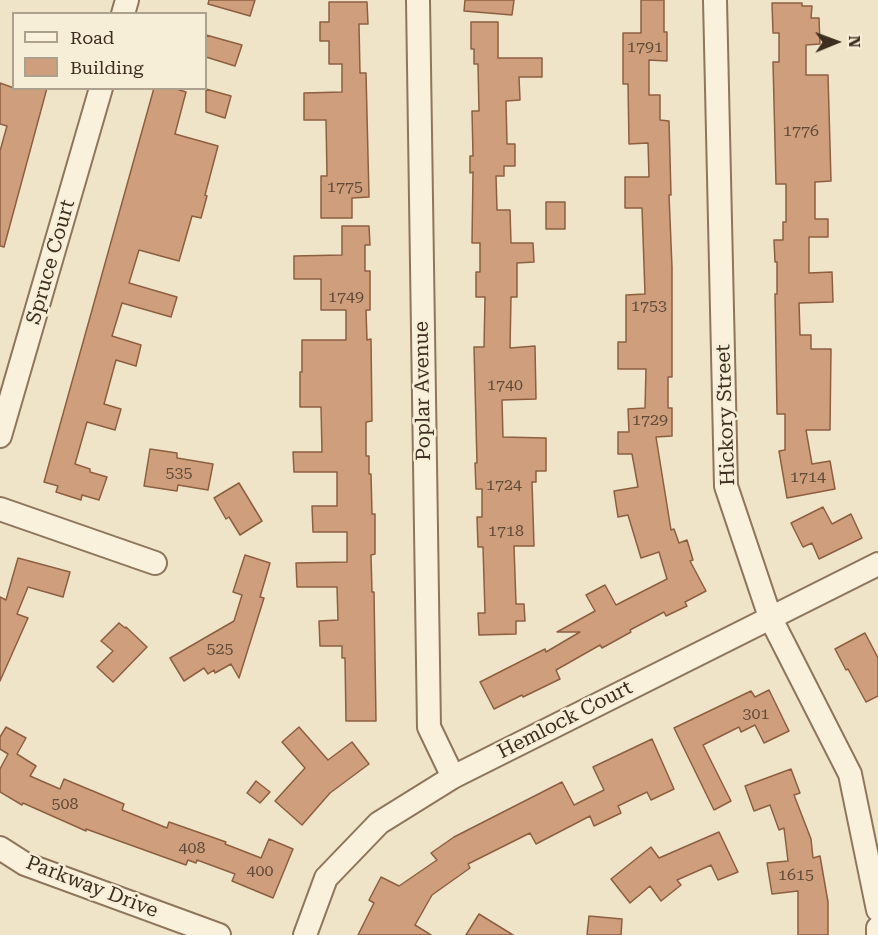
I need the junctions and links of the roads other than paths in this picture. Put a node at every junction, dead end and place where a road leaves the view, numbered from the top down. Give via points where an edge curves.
1 (418, 0) edge
2 (715, 0) edge
3 (100, 90) edge
4 (0, 436) edge
5 (0, 509) edge
6 (155, 563) dead end
7 (878, 564) edge
8 (770, 617) junction
9 (453, 777) junction
10 (0, 848) edge
11 (878, 910) edge
12 (878, 928) edge
13 (219, 935) edge
14 (305, 935) edge
15 (878, 935) edge

1 - 9 street, Poplar Avenue via 429,727
2 - 8 street, Hickory Street via 726,486
3 - 4 street, Spruce Court
5 - 6 street
7 - 8 street, Hemlock Court
8 - 9 street, Hemlock Court
8 - 11 street, Hickory Street via 850,774
9 - 14 street, Hemlock Court via 379,823 326,878
10 - 13 street, Parkway Drive via 25,864
12 - 15 street

